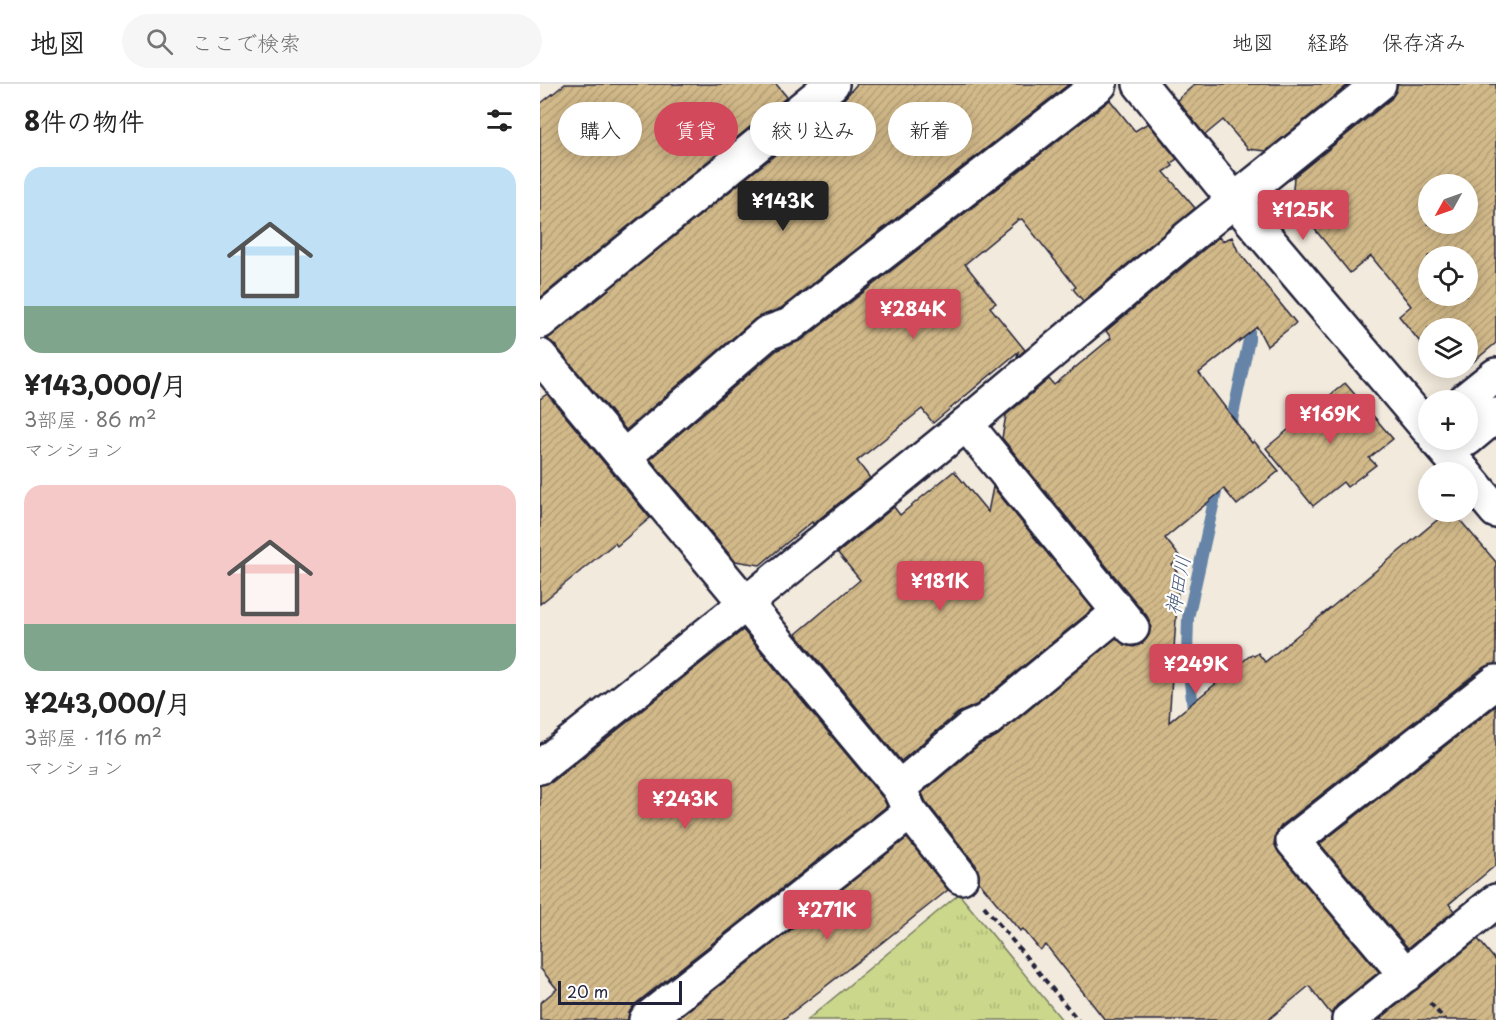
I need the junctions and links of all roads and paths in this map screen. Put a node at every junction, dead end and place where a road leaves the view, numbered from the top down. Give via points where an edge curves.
1 (832, 84) edge
2 (1100, 84) edge
3 (1140, 84) edge
4 (1379, 84) edge
5 (1235, 201) junction
6 (540, 322) edge
7 (540, 356) edge
8 (1496, 375) edge
9 (1477, 390) edge
10 (1418, 409) edge
11 (1496, 415) edge
12 (966, 424) junction
13 (1478, 430) edge
14 (1454, 450) edge
15 (624, 457) junction
16 (1496, 511) edge
17 (745, 604) junction
18 (1496, 682) edge
19 (540, 767) edge
20 (904, 800) junction
21 (961, 877) joint
22 (1496, 901) edge
23 (1406, 975) junction
24 (646, 1020) edge
25 (1078, 1020) edge
26 (1349, 1020) edge

1 - 6 street
2 - 15 street via 790,325 767,333
3 - 5 street
4 - 5 street
5 - 10 street
5 - 12 street
7 - 15 street
8 - 9 street
11 - 13 street
12 - 17 street
12 - 20 street via 1126,620 986,721 970,728
14 - 16 street
15 - 17 street
17 - 19 street
17 - 20 street
18 - 23 street via 1293,841
20 - 21 street
20 - 24 street
21 - 25 path
22 - 23 street
23 - 26 street

